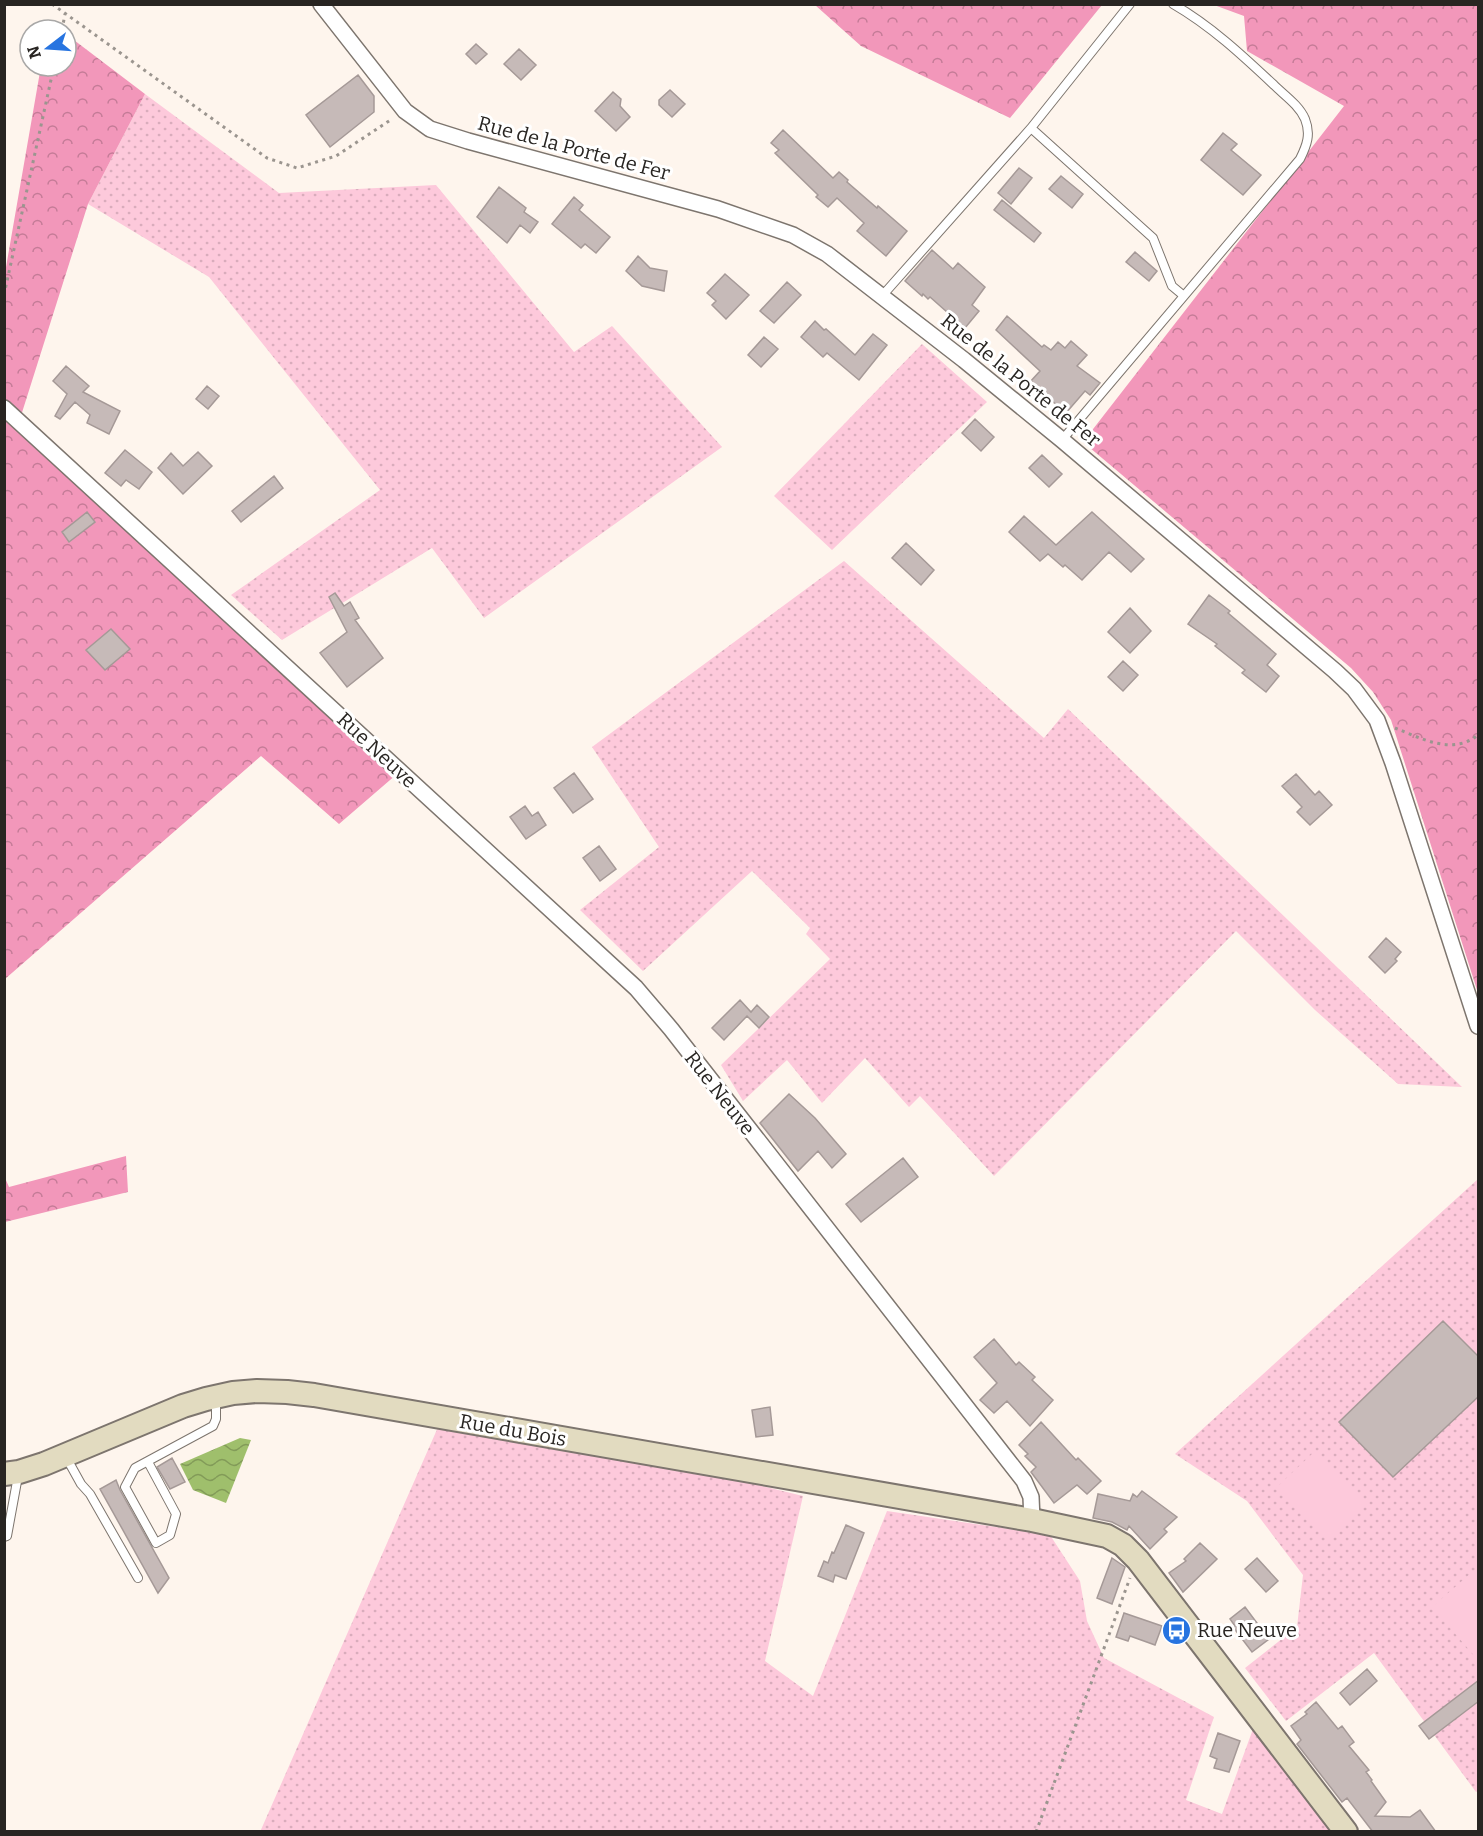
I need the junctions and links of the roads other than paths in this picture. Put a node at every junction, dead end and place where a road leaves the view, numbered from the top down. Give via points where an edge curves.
1 (321, 4) edge
2 (1130, 4) edge
3 (1173, 4) edge
4 (1031, 128) junction
5 (882, 296) junction
6 (1184, 296) junction
7 (4, 408) edge
8 (1062, 440) junction
9 (1479, 1026) edge
10 (216, 1396) junction
11 (66, 1456) junction
12 (148, 1462) junction
13 (12, 1473) edge
14 (1032, 1520) junction
15 (4, 1536) edge
16 (138, 1578) dead end
17 (1346, 1832) edge

1 - 5 street, Rue de la Porte de Fer via 405,111 422,124 441,133 782,230 804,239
2 - 4 lane
3 - 6 lane via 1215,32 1295,105 1304,117 1308,138 1300,159
4 - 5 lane
4 - 6 lane via 1153,238 1172,286
5 - 8 street, Rue de la Porte de Fer
6 - 8 lane
7 - 14 street, Rue Neuve via 636,988 1024,1481 1031,1497
8 - 9 street, Rue de la Porte de Fer via 1335,671 1377,720
10 - 11 street, Rue du Bois
10 - 12 lane via 213,1426
10 - 14 street, Rue du Bois via 257,1391 307,1394
11 - 13 street, Rue du Bois
11 - 16 lane
12 - 12 lane via 176,1514 170,1536 156,1544 125,1487 135,1468
13 - 15 lane
14 - 17 street via 1107,1536 1123,1545

